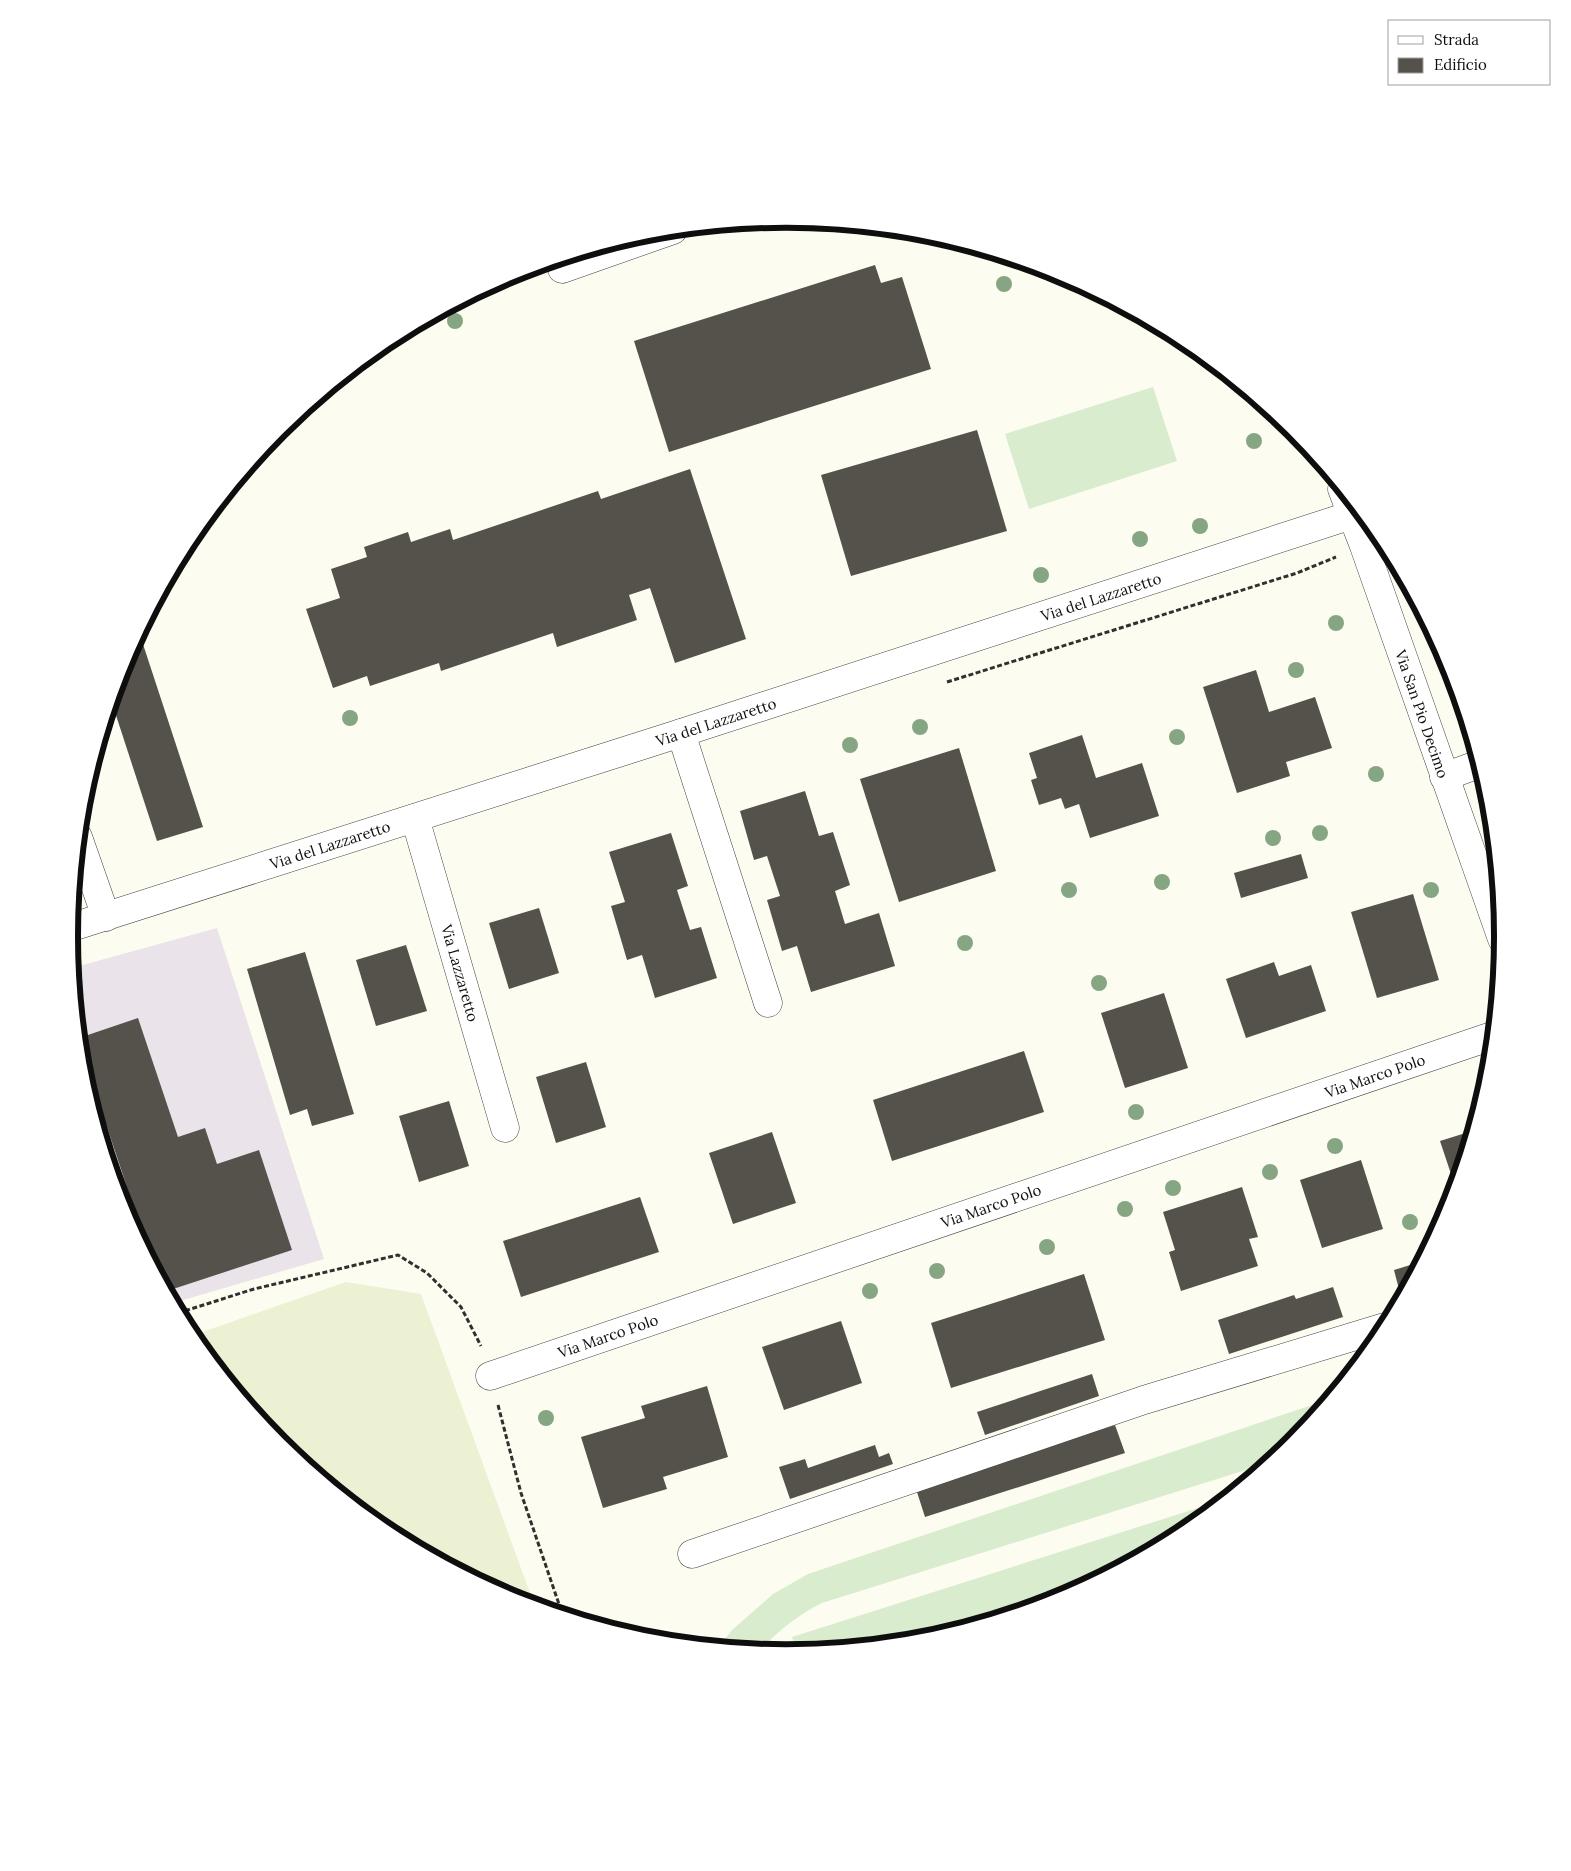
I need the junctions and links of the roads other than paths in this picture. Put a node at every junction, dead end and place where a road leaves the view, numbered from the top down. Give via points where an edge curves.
1 (630, 245) edge
2 (562, 269) dead end
3 (1355, 515) edge
4 (1360, 522) edge
5 (681, 733) junction
6 (1473, 767) edge
7 (1444, 778) junction
8 (414, 818) junction
9 (83, 852) edge
10 (1493, 914) edge
11 (106, 917) junction
12 (78, 925) edge
13 (768, 1003) dead end
14 (1485, 1038) edge
15 (505, 1128) dead end
16 (1373, 1331) edge
17 (490, 1376) road end
18 (692, 1554) dead end

1 - 2 street
3 - 5 street, Via del Lazzaretto
4 - 7 street, Via San Pio Decimo
5 - 8 street, Via del Lazzaretto
5 - 13 street
6 - 7 street
7 - 10 street, Via San Pio Decimo
8 - 11 street, Via del Lazzaretto
8 - 15 street, Via Lazzaretto
9 - 11 street
11 - 12 street, Via del Lazzaretto
14 - 17 street, Via Marco Polo
16 - 18 street via 1144,1400

